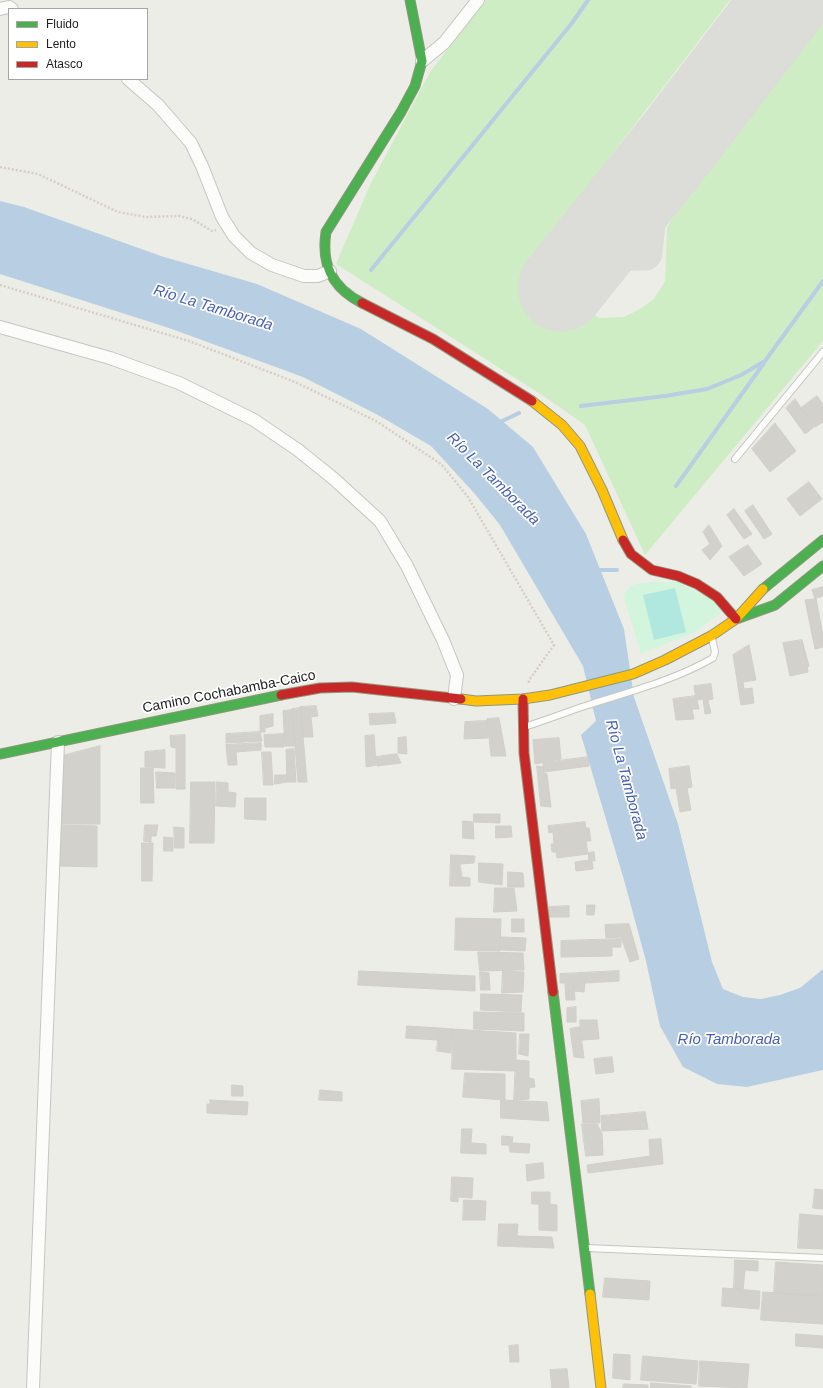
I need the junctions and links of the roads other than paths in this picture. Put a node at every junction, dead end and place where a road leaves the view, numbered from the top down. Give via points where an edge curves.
1 (410, 0) edge
2 (478, 0) edge
3 (10, 8) edge
4 (0, 9) edge
5 (422, 61) junction
6 (129, 80) edge
7 (330, 271) junction
8 (0, 327) edge
9 (823, 352) edge
10 (735, 459) dead end
11 (823, 540) edge
12 (823, 566) edge
13 (736, 619) junction
14 (711, 636) junction
15 (454, 699) junction
16 (523, 699) junction
17 (523, 728) junction
18 (58, 742) junction
19 (0, 754) edge
20 (584, 1248) junction
21 (823, 1258) edge
22 (33, 1388) edge
23 (601, 1388) edge

1 - 5 main road
2 - 5 street via 444,43
3 - 4 street
5 - 7 main road via 415,86 401,112 326,232 324,246 326,265
6 - 7 street via 158,105 191,143 222,217 234,236 250,253 272,265 304,276 318,276
7 - 13 main road via 339,287 356,300 432,340 538,405 562,425 580,446 631,554 652,570 697,584 717,597
8 - 15 street via 110,358 179,383 254,420 334,479 380,521 407,566 457,675
9 - 10 lane
11 - 13 main road via 763,589
12 - 13 main road via 775,605
13 - 14 main road, Camino Cochabamba-Caico
14 - 16 main road, Camino Cochabamba-Caico via 671,658 633,674 584,688
14 - 17 lane via 715,652 713,658 698,666 642,688
15 - 16 main road, Camino Cochabamba-Caico
15 - 18 main road, Camino Cochabamba-Caico via 352,687 320,688 266,697
16 - 17 main road
17 - 20 main road
18 - 19 main road, Camino Cochabamba-Caico
18 - 22 street
20 - 21 lane
20 - 23 main road

